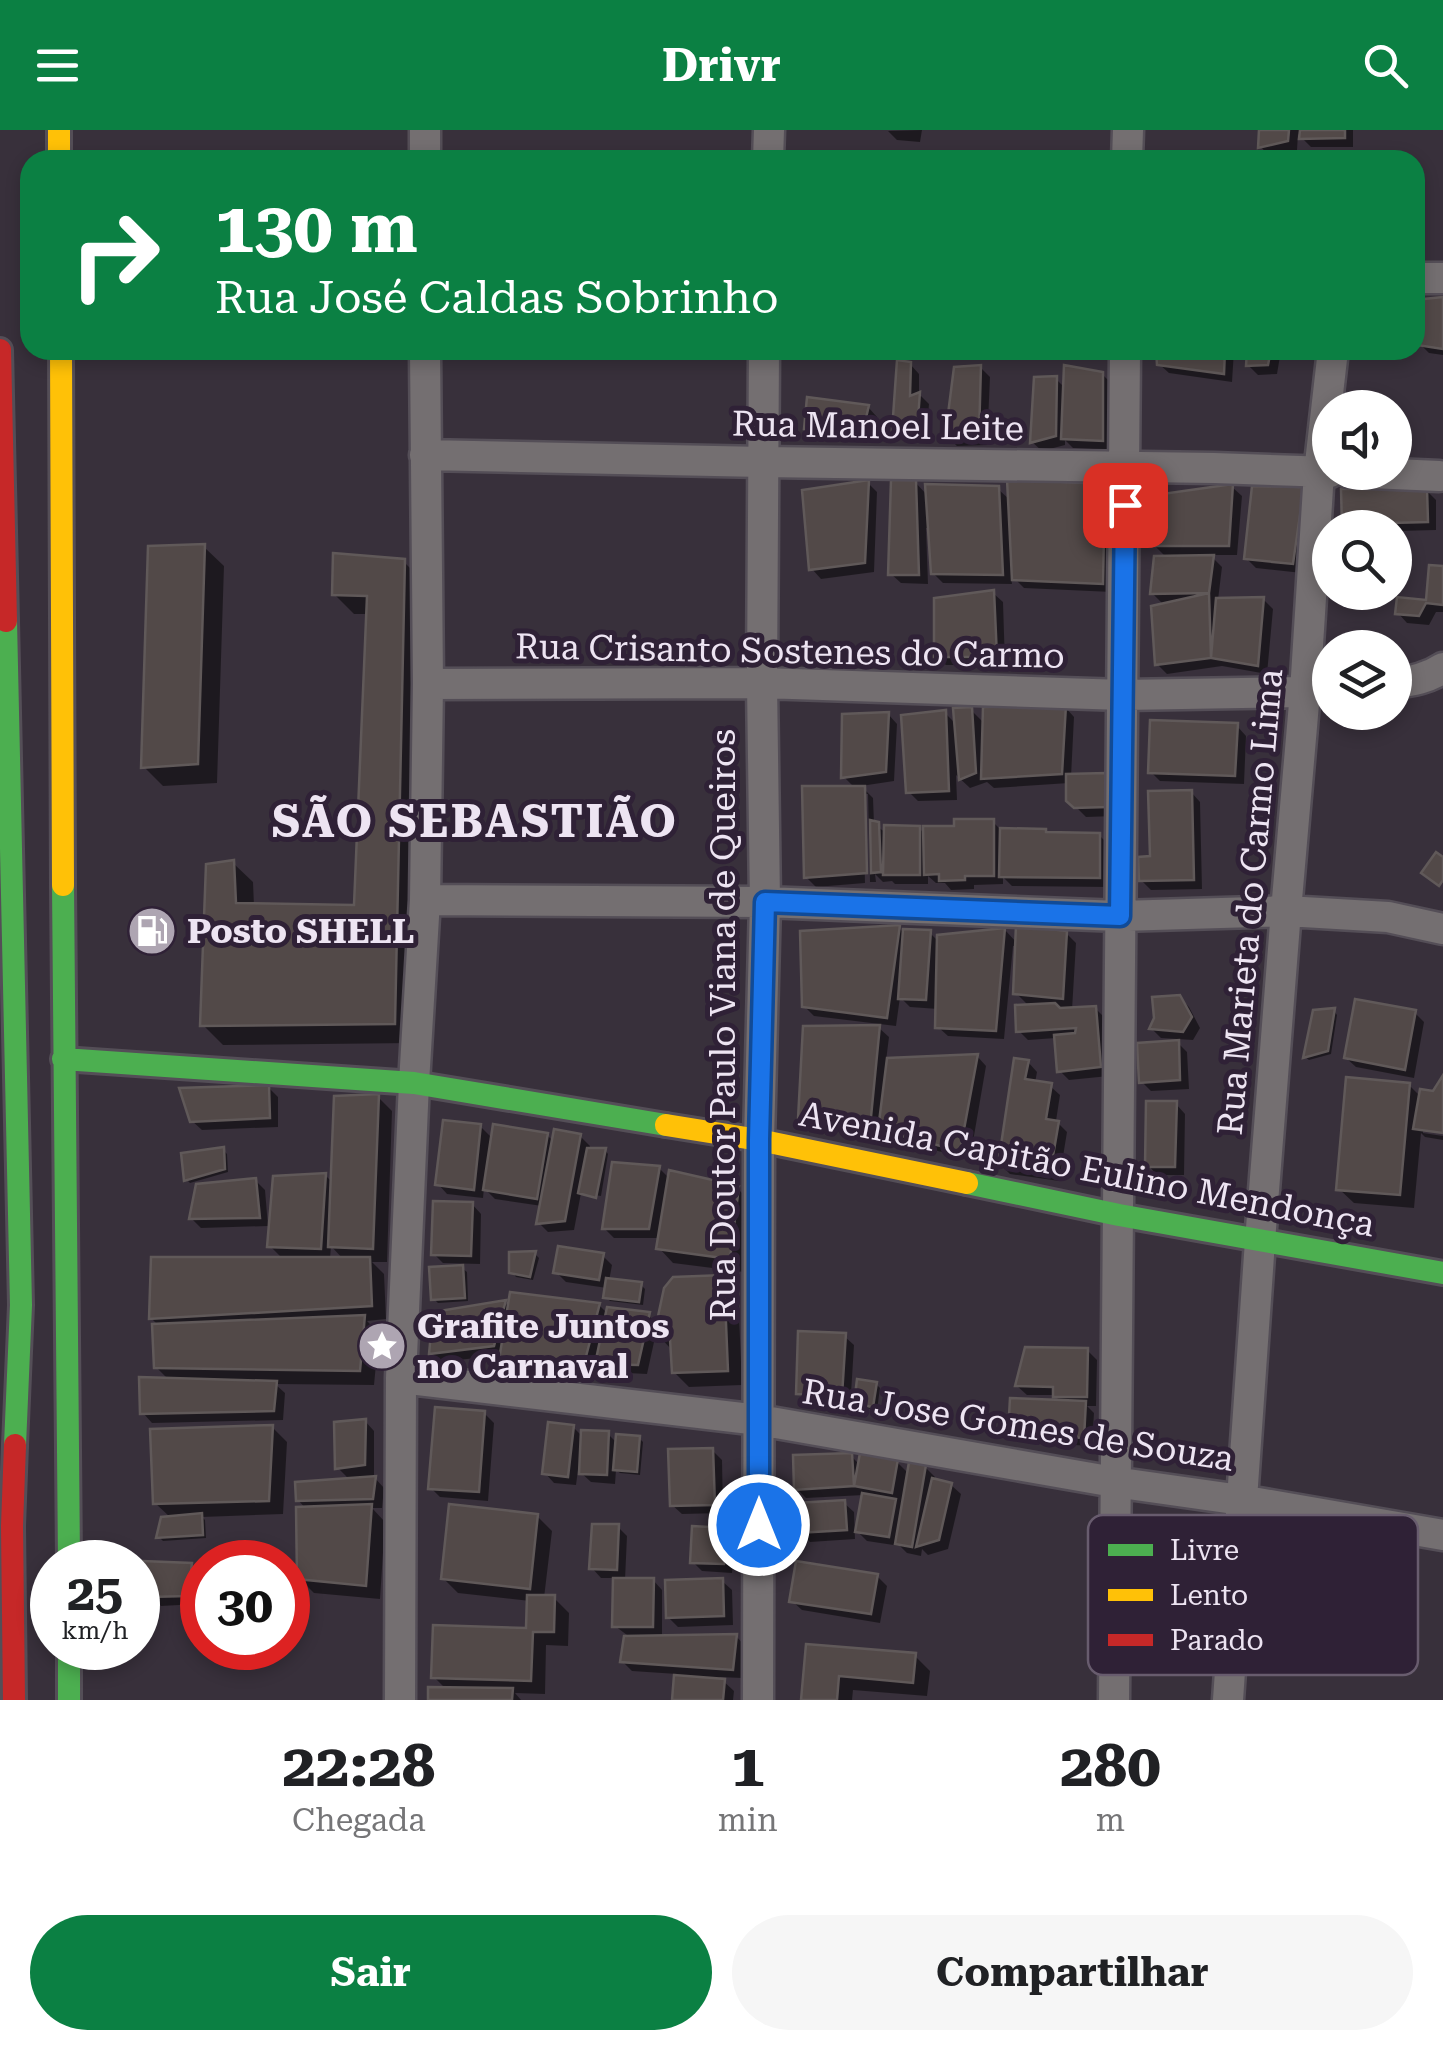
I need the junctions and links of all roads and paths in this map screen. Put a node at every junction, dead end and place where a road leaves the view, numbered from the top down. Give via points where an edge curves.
1 (0, 350) edge
2 (61, 360) edge
3 (425, 360) edge
4 (764, 360) edge
5 (1126, 360) edge
6 (1333, 360) edge
7 (1333, 390) edge
8 (425, 454) junction
9 (762, 462) junction
10 (1125, 468) junction
11 (1312, 472) edge
12 (1412, 475) edge
13 (1438, 476) dead end
14 (1331, 490) edge
15 (1322, 630) edge
16 (1443, 668) edge
17 (1412, 680) edge
18 (762, 683) junction
19 (428, 684) junction
20 (1312, 691) edge
21 (1123, 695) junction
22 (1312, 730) edge
23 (424, 900) junction
24 (765, 902) junction
25 (1286, 911) junction
26 (1120, 916) junction
27 (1443, 928) edge
28 (63, 1060) junction
29 (414, 1083) junction
30 (759, 1140) junction
31 (1119, 1216) junction
32 (1260, 1242) junction
33 (1443, 1272) edge
34 (401, 1378) junction
35 (759, 1420) junction
36 (1114, 1482) junction
37 (1242, 1500) junction
38 (1114, 1515) edge
39 (1241, 1515) edge
40 (1331, 1515) edge
41 (1418, 1530) edge
42 (1443, 1534) edge
43 (68, 1540) edge
44 (68, 1670) edge
45 (1230, 1675) edge
46 (14, 1700) edge
47 (68, 1700) edge
48 (400, 1700) edge
49 (758, 1700) edge
50 (1228, 1700) edge

1 - 46 main road via 21,1304 12,1526
2 - 28 main road
3 - 8 street
4 - 9 street, Rua Doutor Paulo Viana de Queiros
5 - 10 street
6 - 7 street, Rua Marieta do Carmo Lima
8 - 9 street, Rua Manoel Leite
8 - 19 street
9 - 10 street, Rua Manoel Leite
9 - 18 street, Rua Doutor Paulo Viana de Queiros
10 - 11 street, Rua Manoel Leite
10 - 21 street
12 - 13 street, Rua Manoel Leite
14 - 15 street, Rua Marieta do Carmo Lima
16 - 17 street
18 - 19 street, Rua Crisanto Sostenes do Carmo
18 - 21 street, Rua Crisanto Sostenes do Carmo
18 - 24 street, Rua Doutor Paulo Viana de Queiros
19 - 23 street
20 - 21 street, Rua Crisanto Sostenes do Carmo
21 - 26 street
22 - 25 street, Rua Marieta do Carmo Lima
23 - 24 street
23 - 29 street
24 - 26 street
24 - 30 street, Rua Doutor Paulo Viana de Queiros
25 - 26 street
25 - 27 street via 1388,917
25 - 32 street, Rua Marieta do Carmo Lima
26 - 31 street
28 - 29 main road, Avenida Capitão Eulino Mendonça
28 - 43 main road
29 - 30 main road, Avenida Capitão Eulino Mendonça
29 - 34 street
30 - 31 main road, Avenida Capitão Eulino Mendonça
30 - 35 street, Rua Doutor Paulo Viana de Queiros
31 - 32 main road, Avenida Capitão Eulino Mendonça
31 - 36 street
32 - 33 main road, Avenida Capitão Eulino Mendonça
32 - 37 street, Rua Marieta do Carmo Lima
34 - 35 street, Rua Jose Gomes de Souza
34 - 48 street
35 - 36 street, Rua Jose Gomes de Souza
35 - 49 street, Rua Doutor Paulo Viana de Queiros
36 - 37 street, Rua Jose Gomes de Souza
36 - 38 street
37 - 39 street, Rua Marieta do Carmo Lima
37 - 40 street, Rua Jose Gomes de Souza
41 - 42 street, Rua Jose Gomes de Souza
44 - 47 main road
45 - 50 street, Rua Marieta do Carmo Lima

